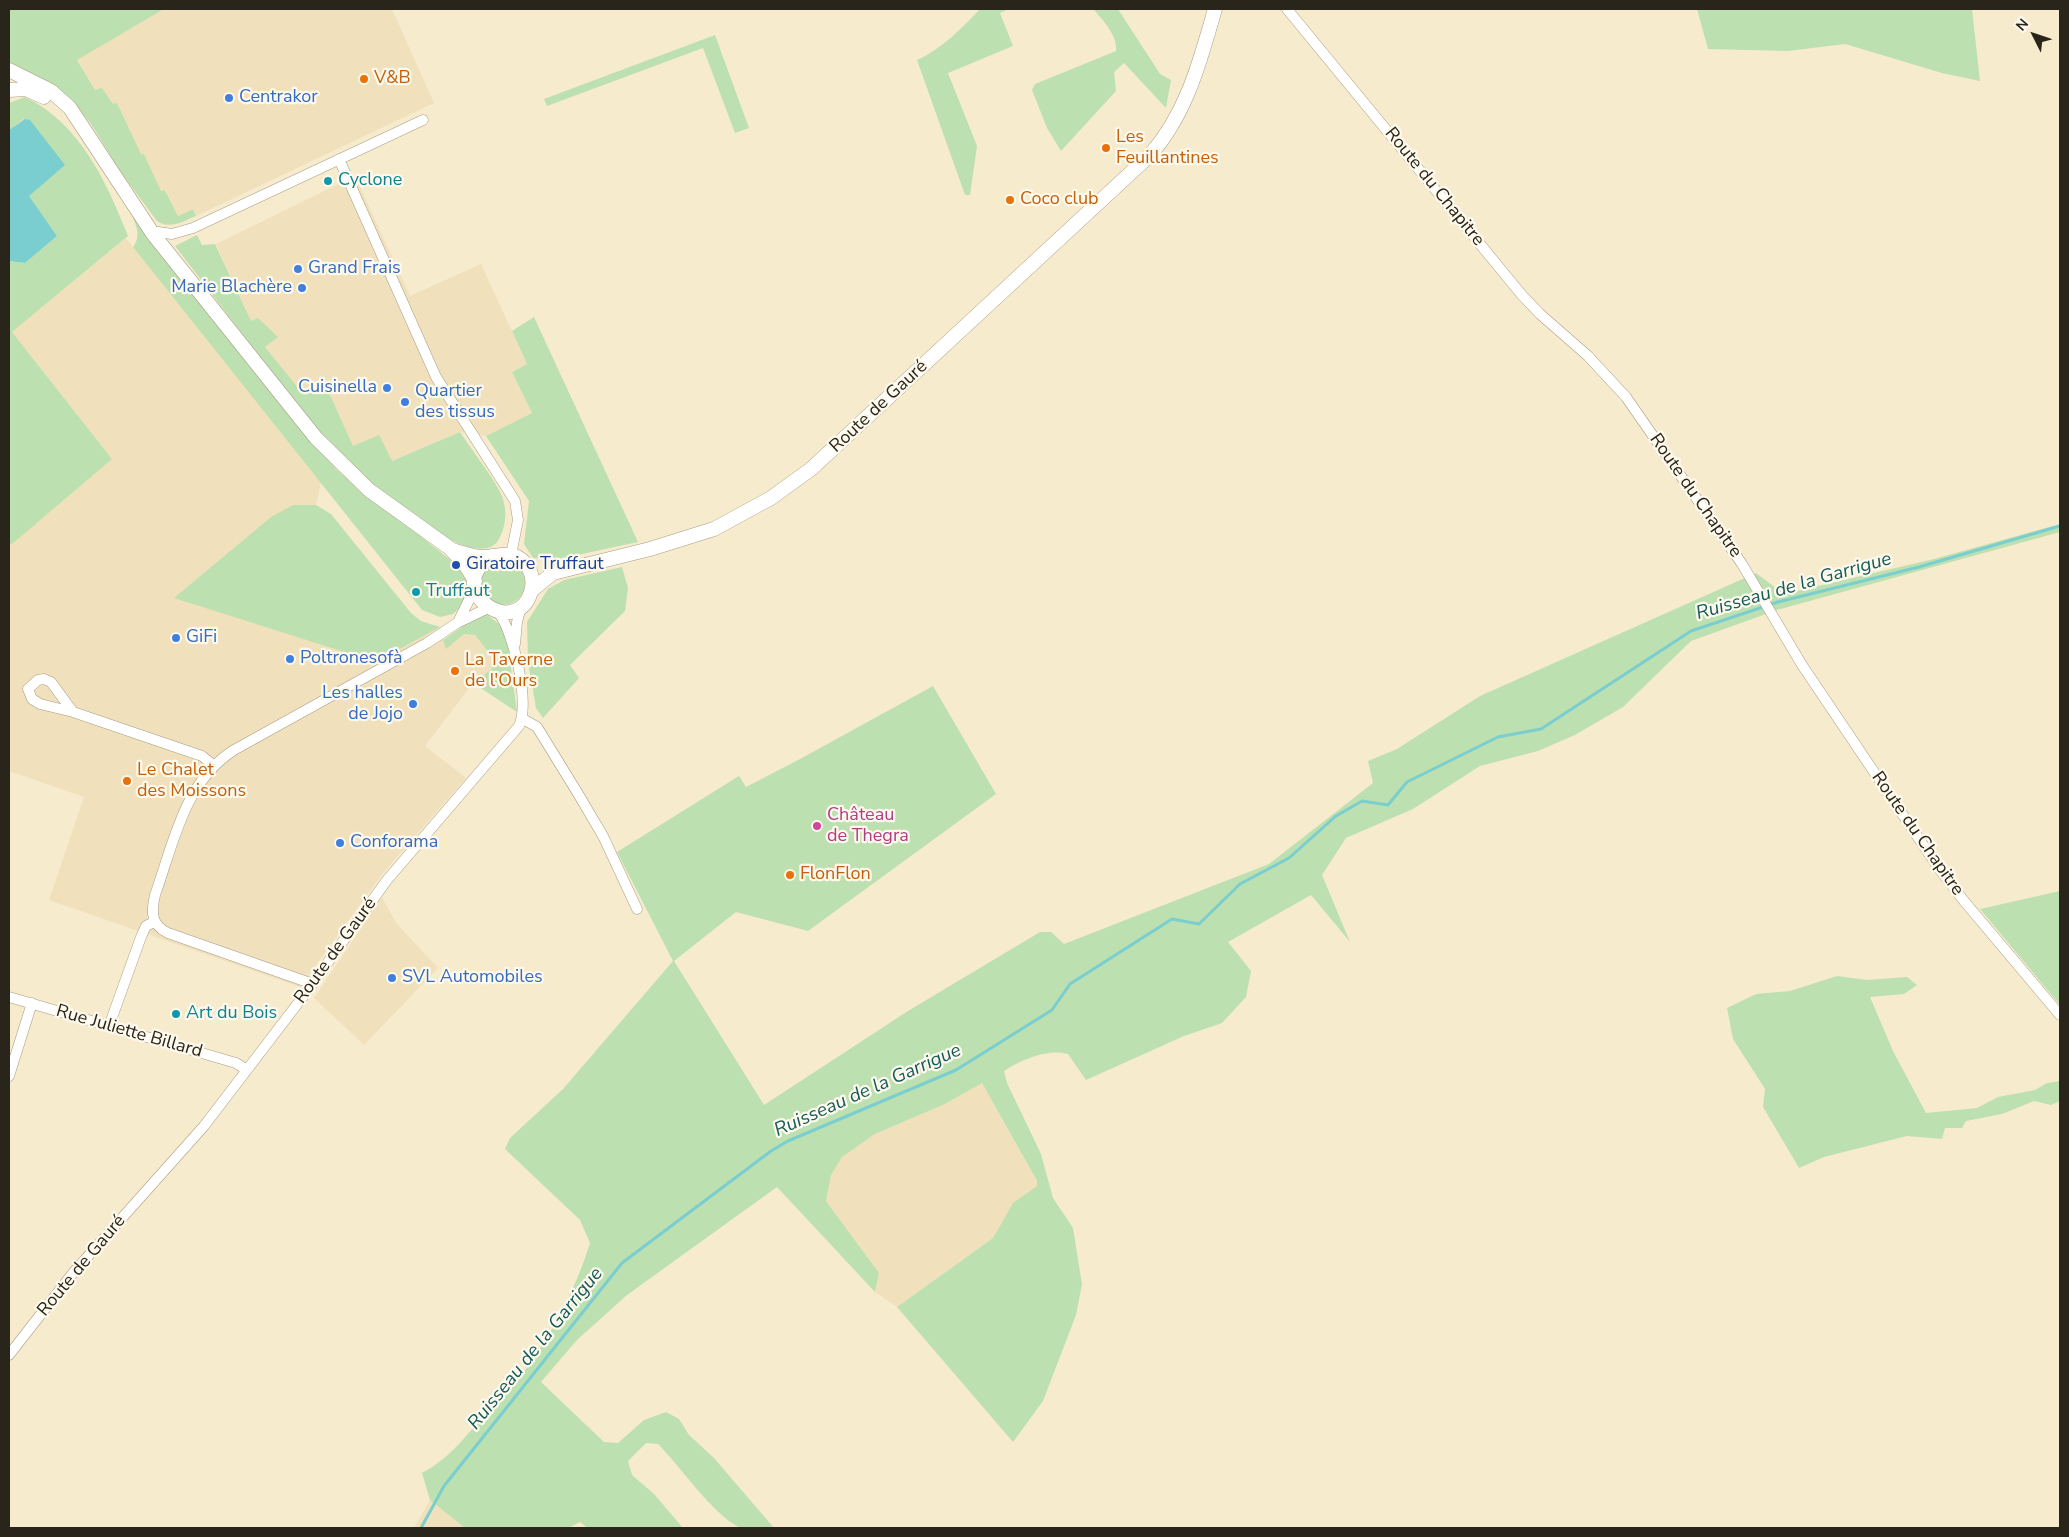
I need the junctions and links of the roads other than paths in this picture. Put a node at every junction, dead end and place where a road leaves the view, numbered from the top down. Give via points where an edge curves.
1 (1206, 9) edge
2 (1215, 9) edge
3 (1287, 9) edge
4 (9, 70) edge
5 (9, 90) edge
6 (423, 120) dead end
7 (81, 124) junction
8 (339, 159) junction
9 (1140, 164) junction
10 (153, 234) junction
11 (451, 549) junction
12 (511, 554) junction
13 (492, 556) junction
14 (525, 563) junction
15 (569, 568) junction
16 (475, 584) junction
17 (532, 590) junction
18 (521, 607) junction
19 (493, 610) junction
20 (458, 623) junction
21 (515, 648) junction
22 (73, 712) dead end
23 (523, 719) junction
24 (213, 766) junction
25 (637, 909) dead end
26 (154, 922) junction
27 (313, 984) junction
28 (9, 997) edge
29 (32, 1003) junction
30 (2060, 1015) edge
31 (109, 1026) junction
32 (247, 1070) junction
33 (9, 1076) edge
34 (9, 1355) edge

1 - 9 street, Route de Gauré via 1178,95 1162,130
2 - 9 street, Route de Gauré via 1182,110 1160,144
3 - 30 street, Route du Chapitre via 1521,294 1588,356 1626,397 1742,564 1802,665 1940,870
4 - 7 street via 59,97
5 - 7 street via 34,92
6 - 8 street
7 - 10 street
8 - 10 street via 180,233
8 - 12 street via 436,376 515,501 518,520
9 - 15 street, Route de Gauré via 851,434 797,480 758,506 714,528 650,549
10 - 11 street via 316,438 368,490
11 - 13 street via 480,557
11 - 16 street via 466,566
12 - 13 street
12 - 14 street
13 - 16 street via 480,566
14 - 15 street, Route de Gauré via 542,568
14 - 17 street via 532,576
15 - 17 street, Route de Gauré via 553,573
16 - 19 street via 479,600
16 - 20 street
17 - 18 street
18 - 19 street via 514,611
18 - 21 street
19 - 20 street
19 - 21 street via 507,625
20 - 24 street via 234,750
21 - 23 street
22 - 24 street via 202,756
23 - 25 street via 537,727 577,792
23 - 27 street, Route de Gauré via 387,880
24 - 26 street via 196,786 184,812 152,907
26 - 27 street via 168,933
26 - 31 street via 146,926 141,937
27 - 32 street, Route de Gauré
28 - 29 street, Rue Juliette Billard
29 - 31 street, Rue Juliette Billard
29 - 33 street
31 - 32 street, Rue Juliette Billard via 236,1063
32 - 34 street, Route de Gauré via 199,1133 78,1267

